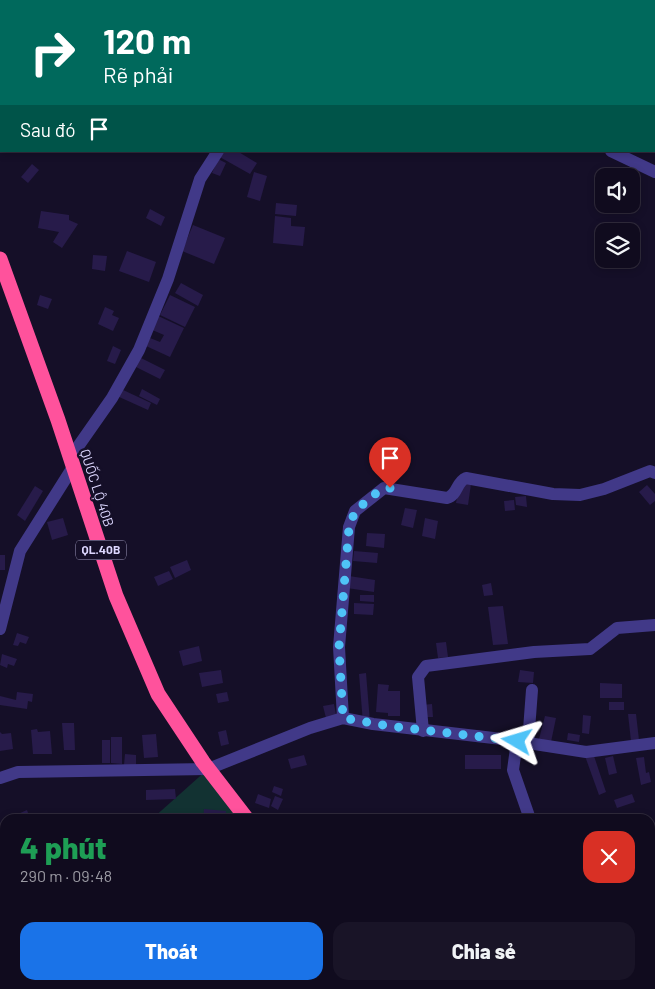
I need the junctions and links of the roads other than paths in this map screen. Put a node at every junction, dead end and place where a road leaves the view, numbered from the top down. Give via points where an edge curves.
1 (217, 152) edge
2 (613, 152) edge
3 (655, 172) edge
4 (0, 260) edge
5 (72, 462) junction
6 (655, 473) edge
7 (655, 625) edge
8 (0, 629) edge
9 (532, 690) dead end
10 (343, 718) junction
11 (422, 731) junction
12 (523, 742) junction
13 (655, 743) edge
14 (208, 769) junction
15 (0, 778) edge
16 (243, 814) edge
17 (528, 814) edge

1 - 5 street via 200,179 168,279 138,350
2 - 3 street
4 - 5 highway, QUỐC LỘ 40B / QL.40B
5 - 8 street via 20,551
5 - 14 highway, QUỐC LỘ 40B / QL.40B via 116,596 158,694
6 - 10 street via 650,471 580,495 553,494 466,478 448,498 390,488 380,490 355,511 349,528 339,647
7 - 11 street via 618,628 590,649 534,652 426,666 418,677
9 - 12 street
10 - 11 street
10 - 14 street
11 - 12 street
12 - 13 street via 586,752
12 - 17 street via 513,770
14 - 15 street via 18,772
14 - 16 highway, QUỐC LỘ 40B / QL.40B

